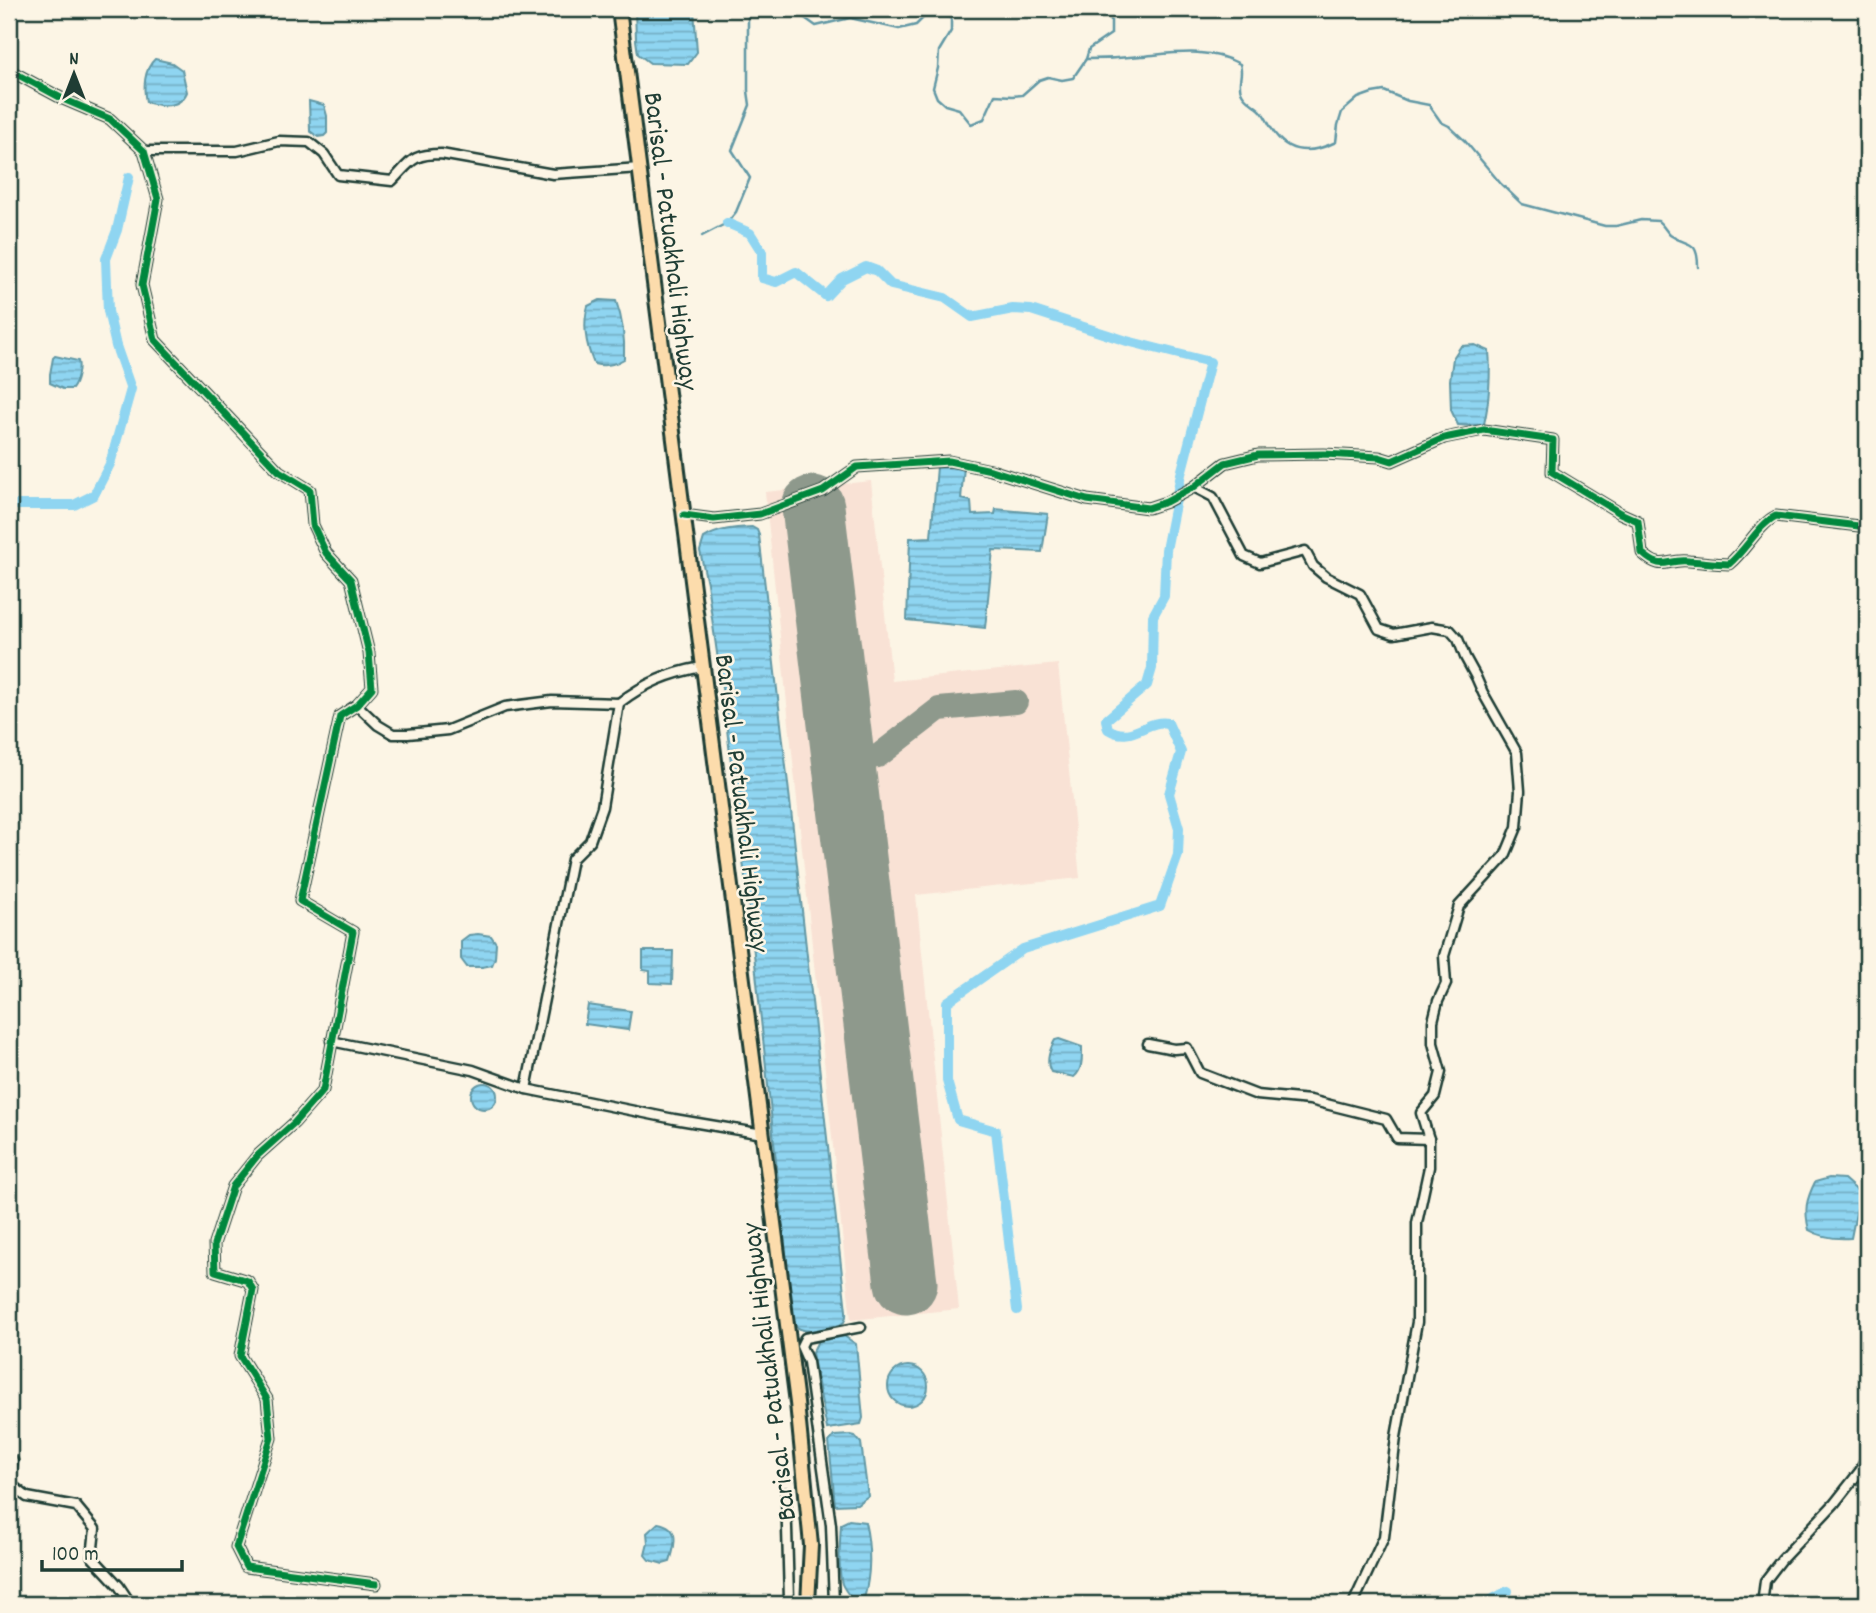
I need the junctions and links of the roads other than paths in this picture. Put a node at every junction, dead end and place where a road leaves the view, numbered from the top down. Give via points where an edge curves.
1 (619, 9) edge
2 (9, 70) edge
3 (144, 150) junction
4 (639, 168) junction
5 (1194, 487) junction
6 (684, 515) junction
7 (1867, 527) edge
8 (702, 667) junction
9 (619, 704) junction
10 (358, 705) junction
11 (331, 1041) junction
12 (1148, 1044) dead end
13 (526, 1089) junction
14 (763, 1134) junction
15 (1429, 1139) junction
16 (861, 1327) dead end
17 (1867, 1457) edge
18 (9, 1460) edge
19 (9, 1482) edge
20 (786, 1493) dead end
21 (376, 1584) dead end
22 (131, 1604) edge
23 (787, 1604) edge
24 (808, 1604) edge
25 (834, 1604) edge
26 (1353, 1604) edge
27 (1762, 1604) edge

1 - 4 highway, Barisal - Patuakhali Highway
2 - 3 street via 110,119
3 - 4 street via 237,150 279,141 309,142 338,175 392,181 413,158 425,154 554,174
3 - 10 street via 158,199 142,285 155,340 279,471 310,490 313,525 326,553 351,580 369,653 372,688
4 - 6 highway, Barisal - Patuakhali Highway
5 - 6 street via 1148,508 1087,500 949,461 929,462 857,467 823,491 760,513 714,519
5 - 7 street via 1225,463 1258,455 1324,454 1392,461 1444,438 1484,430 1553,440 1552,472 1638,521 1642,553 1654,563 1729,564 1776,516
5 - 15 street via 1213,497 1244,556 1260,563 1305,551 1326,577 1360,594 1379,629 1394,634 1432,627 1450,630 1517,753 1517,827 1505,856 1459,906 1444,956 1446,984 1433,1021 1441,1072 1435,1096 1421,1113
6 - 8 highway, Barisal - Patuakhali Highway
8 - 9 street via 656,680
8 - 14 highway, Barisal - Patuakhali Highway
9 - 10 street via 552,701 505,707 448,730 408,734 393,734 377,725
9 - 13 street via 602,807 590,841 572,859
10 - 11 street via 340,716 300,901 353,932
11 - 13 street via 472,1070
11 - 21 street via 323,1090 233,1186 214,1244 215,1271 248,1281 253,1290 240,1356 267,1399 271,1438 236,1547 246,1567
12 - 15 street via 1187,1048 1200,1073 1257,1095 1310,1100 1386,1119 1398,1138
13 - 14 street
14 - 24 highway, Barisal - Patuakhali Highway via 806,1480 811,1545
15 - 26 street via 1429,1167 1417,1223 1417,1322 1384,1537
16 - 25 street via 804,1338 801,1346 808,1362 831,1525
17 - 27 street via 1834,1504 1765,1581
18 - 19 street via 13,1461
19 - 22 street via 27,1497 76,1506 95,1529 92,1557
20 - 23 street

